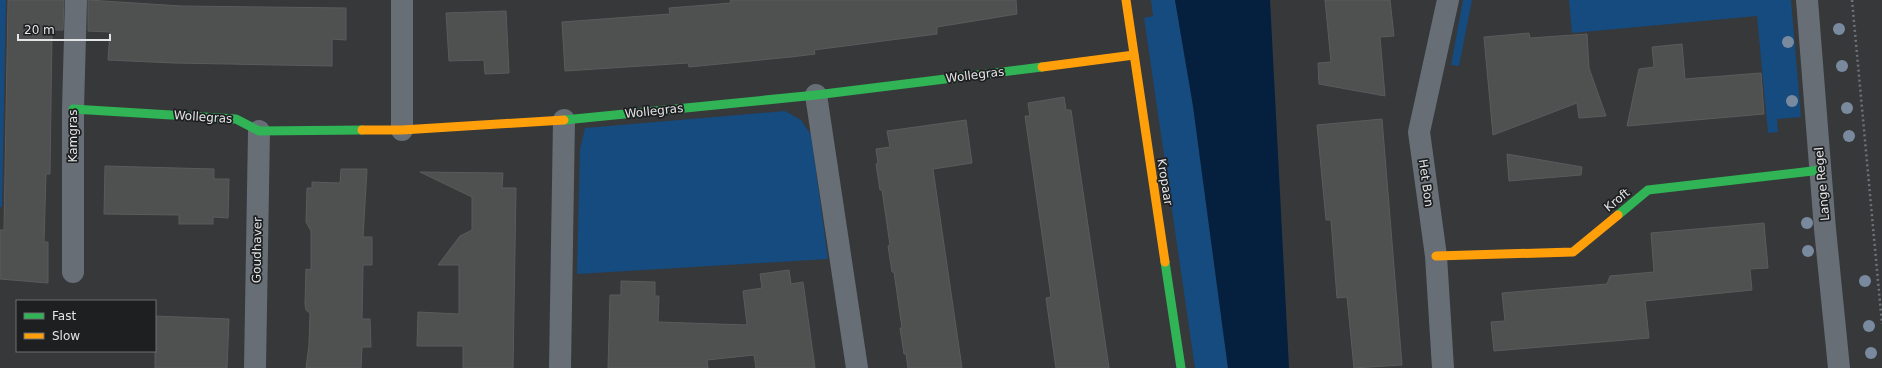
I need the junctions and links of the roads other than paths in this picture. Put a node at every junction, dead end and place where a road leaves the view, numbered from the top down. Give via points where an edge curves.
1 (76, 0) edge
2 (402, 0) edge
3 (1126, 0) edge
4 (1448, 0) edge
5 (1807, 0) edge
6 (1134, 55) junction
7 (816, 95) junction
8 (72, 110) junction
9 (564, 120) junction
10 (402, 130) junction
11 (259, 131) junction
12 (1821, 170) junction
13 (1436, 256) junction
14 (73, 272) dead end
15 (255, 368) edge
16 (560, 368) edge
17 (856, 368) edge
18 (1181, 368) edge
19 (1443, 368) edge
20 (1839, 368) edge

1 - 8 street, Kamgras
2 - 10 street
3 - 6 street, Kropaar
4 - 13 street, Het Bon via 1419,132
5 - 12 street, Lange Regel
6 - 7 street, Wollegras
6 - 18 street, Kropaar
7 - 9 street, Wollegras
7 - 17 street
8 - 11 street, Wollegras via 236,119
8 - 14 street, Kamgras
9 - 10 street, Wollegras
9 - 16 street
10 - 11 street, Wollegras
11 - 15 street, Goudhaver
12 - 13 street, Kroft via 1648,190 1573,252
12 - 20 street, Lange Regel
13 - 19 street, Het Bon

